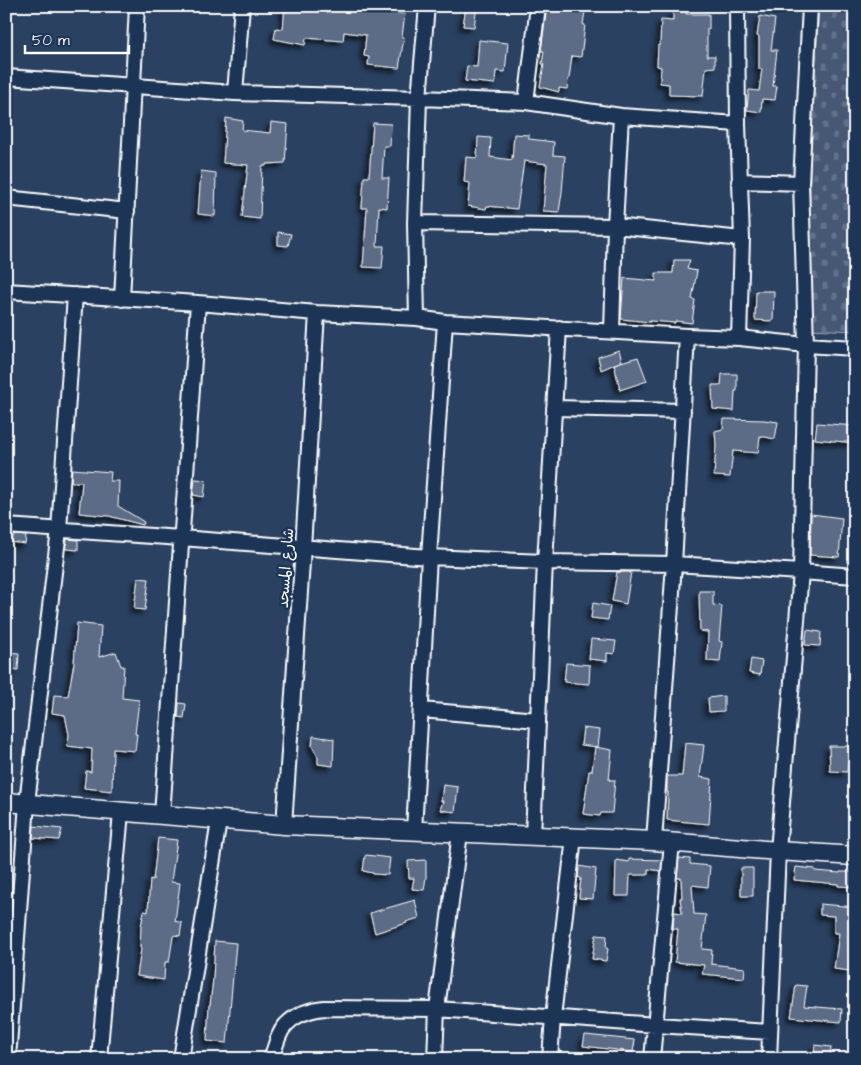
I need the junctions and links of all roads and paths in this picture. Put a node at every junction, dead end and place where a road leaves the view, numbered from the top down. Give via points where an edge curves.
1 (137, 6) edge
2 (242, 6) edge
3 (427, 6) edge
4 (538, 6) edge
5 (736, 6) edge
6 (810, 6) edge
7 (6, 77) edge
8 (133, 86) junction
9 (235, 93) junction
10 (419, 98) junction
11 (526, 102) junction
12 (621, 116) junction
13 (738, 124) junction
14 (739, 181) junction
15 (801, 183) junction
16 (6, 198) edge
17 (127, 211) junction
18 (415, 223) junction
19 (615, 226) junction
20 (742, 239) junction
21 (6, 291) edge
22 (75, 295) junction
23 (122, 299) junction
24 (198, 303) junction
25 (317, 313) junction
26 (417, 318) junction
27 (445, 322) junction
28 (559, 328) junction
29 (612, 332) junction
30 (687, 336) junction
31 (739, 338) junction
32 (806, 345) junction
33 (855, 348) edge
34 (554, 408) junction
35 (683, 411) junction
36 (6, 526) edge
37 (59, 530) junction
38 (181, 538) junction
39 (303, 548) junction
40 (429, 557) junction
41 (545, 562) junction
42 (674, 564) junction
43 (801, 572) junction
44 (855, 576) edge
45 (420, 710) junction
46 (538, 720) junction
47 (6, 802) edge
48 (27, 803) junction
49 (121, 812) junction
50 (162, 815) junction
51 (219, 821) junction
52 (284, 825) junction
53 (414, 831) junction
54 (460, 833) junction
55 (533, 836) junction
56 (574, 837) junction
57 (654, 841) junction
58 (672, 842) junction
59 (778, 851) junction
60 (855, 856) edge
61 (436, 1009) junction
62 (553, 1017) junction
63 (656, 1025) junction
64 (770, 1032) junction
65 (8, 1059) edge
66 (99, 1059) edge
67 (181, 1059) edge
68 (272, 1059) edge
69 (435, 1059) edge
70 (550, 1059) edge
71 (652, 1059) edge
72 (769, 1059) edge

1 - 8 street
2 - 9 street
3 - 10 street
4 - 11 street
5 - 13 street
6 - 15 street
7 - 8 street
8 - 9 street
8 - 17 street
9 - 10 street
10 - 11 street
10 - 18 street
11 - 12 street
12 - 13 street
12 - 19 street
13 - 14 street
14 - 15 street
14 - 20 street
15 - 32 street
16 - 17 street
17 - 23 street
18 - 19 street
18 - 26 street
19 - 20 street
19 - 29 street
20 - 31 street
21 - 22 street
22 - 23 street
22 - 37 street
23 - 24 street
24 - 25 street
24 - 38 street
25 - 26 street
25 - 39 street, شارع المسجد
26 - 27 street
27 - 28 street
27 - 40 street
28 - 29 street
28 - 34 street
29 - 30 street
30 - 31 street
30 - 35 street
31 - 32 street
32 - 33 street
32 - 43 street
34 - 35 street
34 - 41 street
35 - 42 street
36 - 37 street
37 - 38 street
37 - 48 street
38 - 39 street
38 - 50 street
39 - 40 street
39 - 52 street, شارع المسجد
40 - 41 street
40 - 45 street
41 - 42 street
41 - 46 street
42 - 43 street
42 - 57 street
43 - 44 street
43 - 59 street
45 - 46 street
45 - 53 street
46 - 55 street
47 - 48 street
48 - 49 street
48 - 65 street
49 - 50 street
49 - 66 street
50 - 51 street
51 - 52 street
51 - 67 street
52 - 53 street
53 - 54 street
54 - 55 street
54 - 61 street
55 - 56 street
56 - 57 street
56 - 62 street
57 - 58 street
58 - 59 street
58 - 63 street
59 - 60 street
59 - 64 street
61 - 62 street
61 - 68 street via 311,1009 287,1024 279,1034
61 - 69 street
62 - 63 street
62 - 70 street
63 - 64 street
63 - 71 street
64 - 72 street

